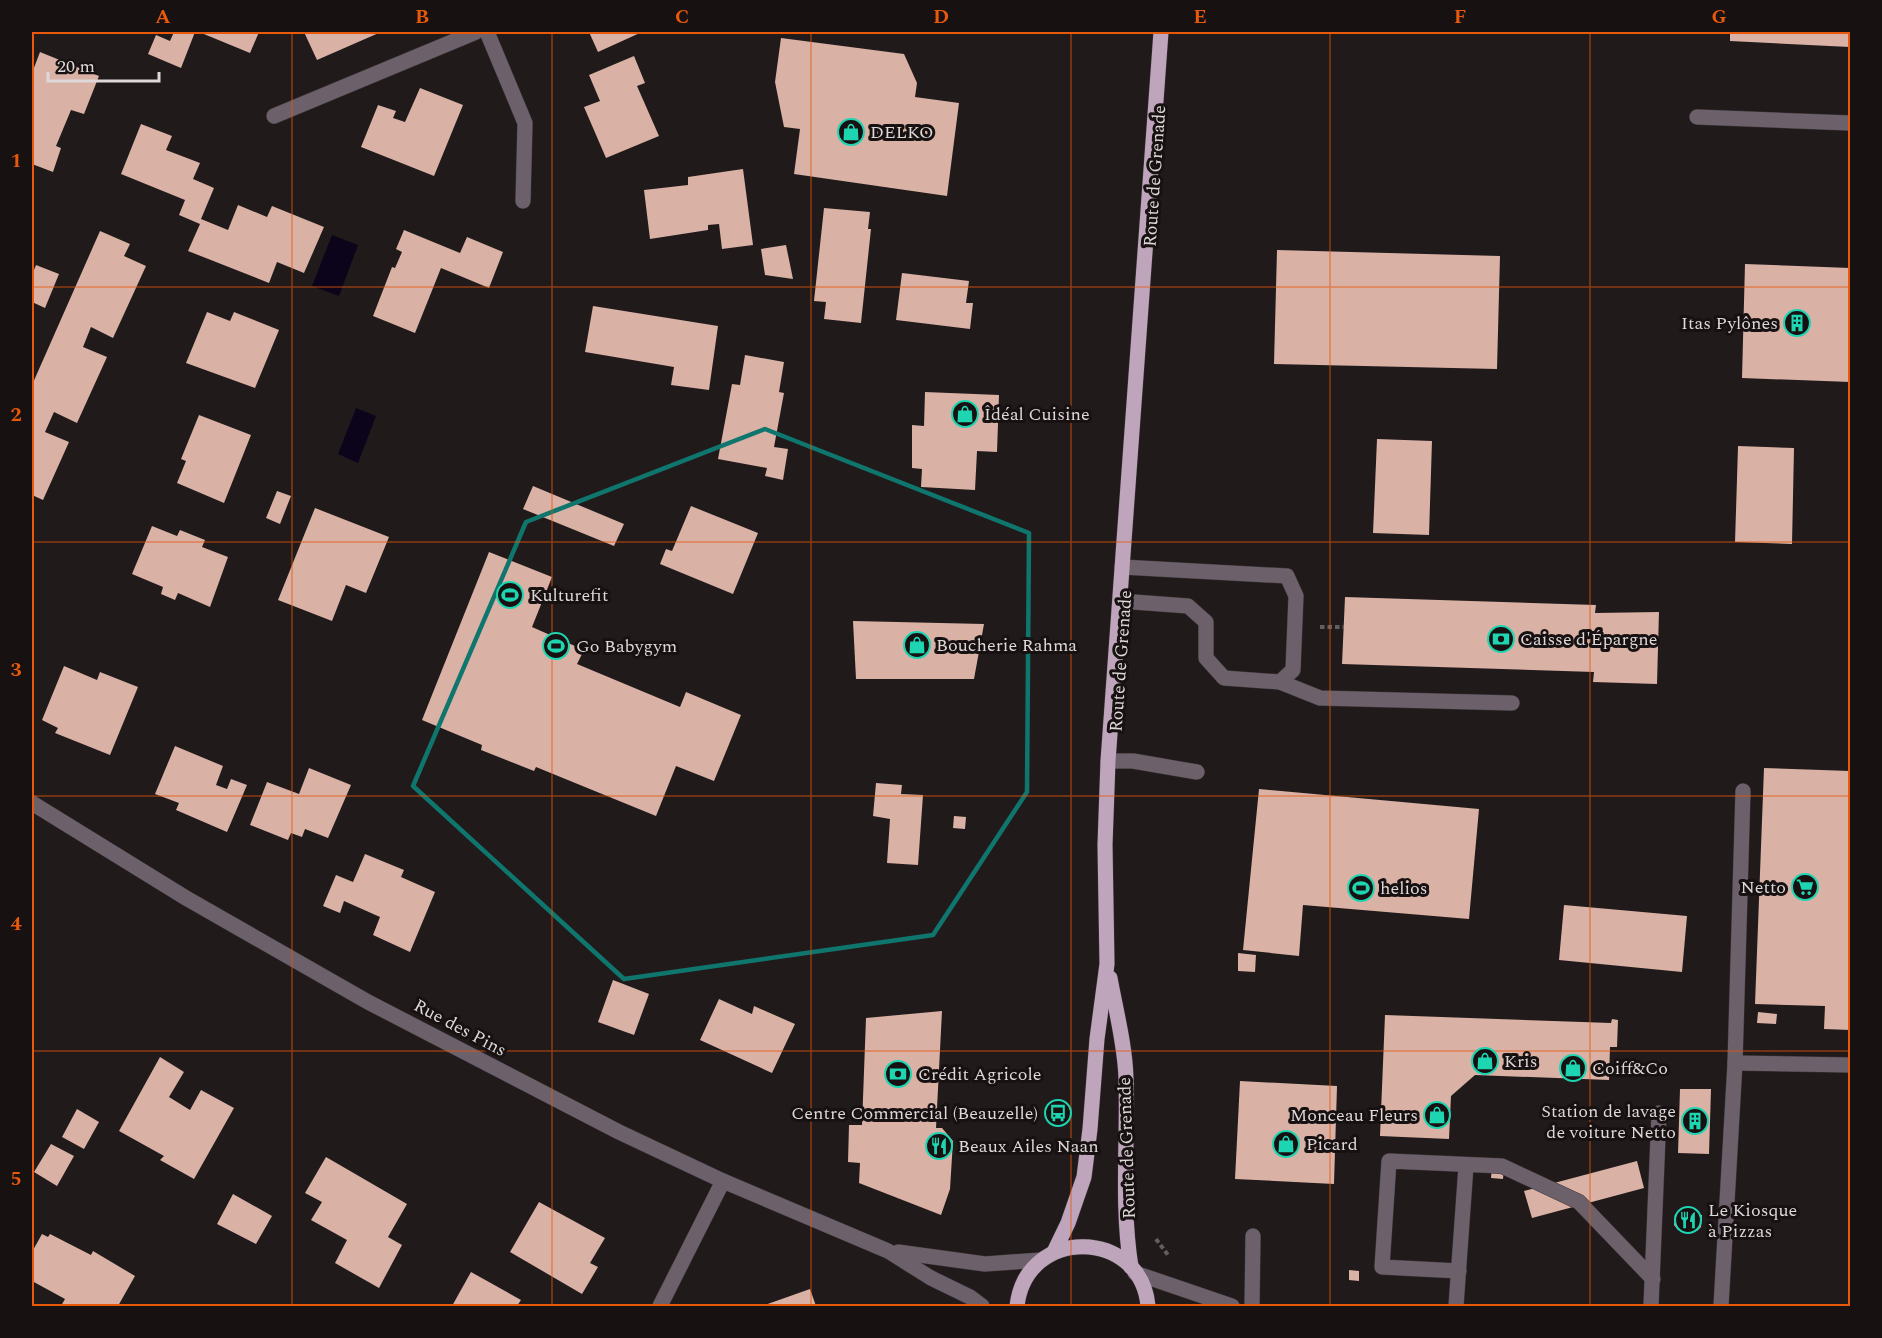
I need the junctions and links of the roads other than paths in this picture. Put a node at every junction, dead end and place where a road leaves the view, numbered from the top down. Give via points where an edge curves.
1 (476, 32) edge
2 (487, 32) edge
3 (1161, 32) edge
4 (274, 116) dead end
5 (1697, 117) dead end
6 (1851, 123) edge
7 (523, 201) dead end
8 (1122, 567) junction
9 (1120, 601) junction
10 (1280, 681) junction
11 (1512, 703) dead end
12 (1108, 760) junction
13 (1197, 772) dead end
14 (1743, 791) dead end
15 (32, 803) edge
16 (1107, 964) junction
17 (1735, 1063) junction
18 (1851, 1065) edge
19 (1659, 1113) dead end
20 (1466, 1166) junction
21 (723, 1181) junction
22 (1253, 1236) dead end
23 (888, 1251) junction
24 (1047, 1256) junction
25 (938, 1260) junction
26 (1133, 1270) junction
27 (1459, 1271) junction
28 (931, 1278) junction
29 (1653, 1279) junction
30 (660, 1306) edge
31 (981, 1306) edge
32 (1017, 1306) edge
33 (1148, 1306) edge
34 (1232, 1306) edge
35 (1252, 1306) edge
36 (1456, 1306) edge
37 (1651, 1306) edge
38 (1721, 1306) edge

1 - 4 street
2 - 7 street via 525,123
3 - 8 main road, Route de Grenade
5 - 6 street
8 - 9 main road, Route de Grenade
8 - 10 street via 1287,576 1296,596 1293,670
9 - 10 street via 1188,606 1206,622 1206,658 1224,678
9 - 12 main road, Route de Grenade
10 - 11 street via 1320,698
12 - 13 street
12 - 16 main road, Route de Grenade
14 - 17 street
15 - 21 street, Rue des Pins via 314,973 619,1132
16 - 24 main road, Route de Grenade via 1084,1177 1068,1223
16 - 26 main road, Route de Grenade via 1126,1077 1125,1230
17 - 18 street
17 - 38 street
19 - 29 street
20 - 27 street
20 - 27 street via 1389,1161 1382,1267
20 - 29 street via 1502,1166 1579,1202
21 - 23 street, Rue des Pins
21 - 30 street
22 - 35 street
23 - 25 street, Rue des Pins
23 - 28 street, Rue des Pins
24 - 25 street, Rue des Pins via 985,1264
24 - 26 main road via 1074,1246 1095,1247 1114,1254
24 - 32 main road, Route de Grenade via 1023,1283
25 - 28 street
26 - 33 main road, Route de Grenade
26 - 34 street
27 - 36 street
28 - 31 street, Rue des Pins
29 - 37 street

